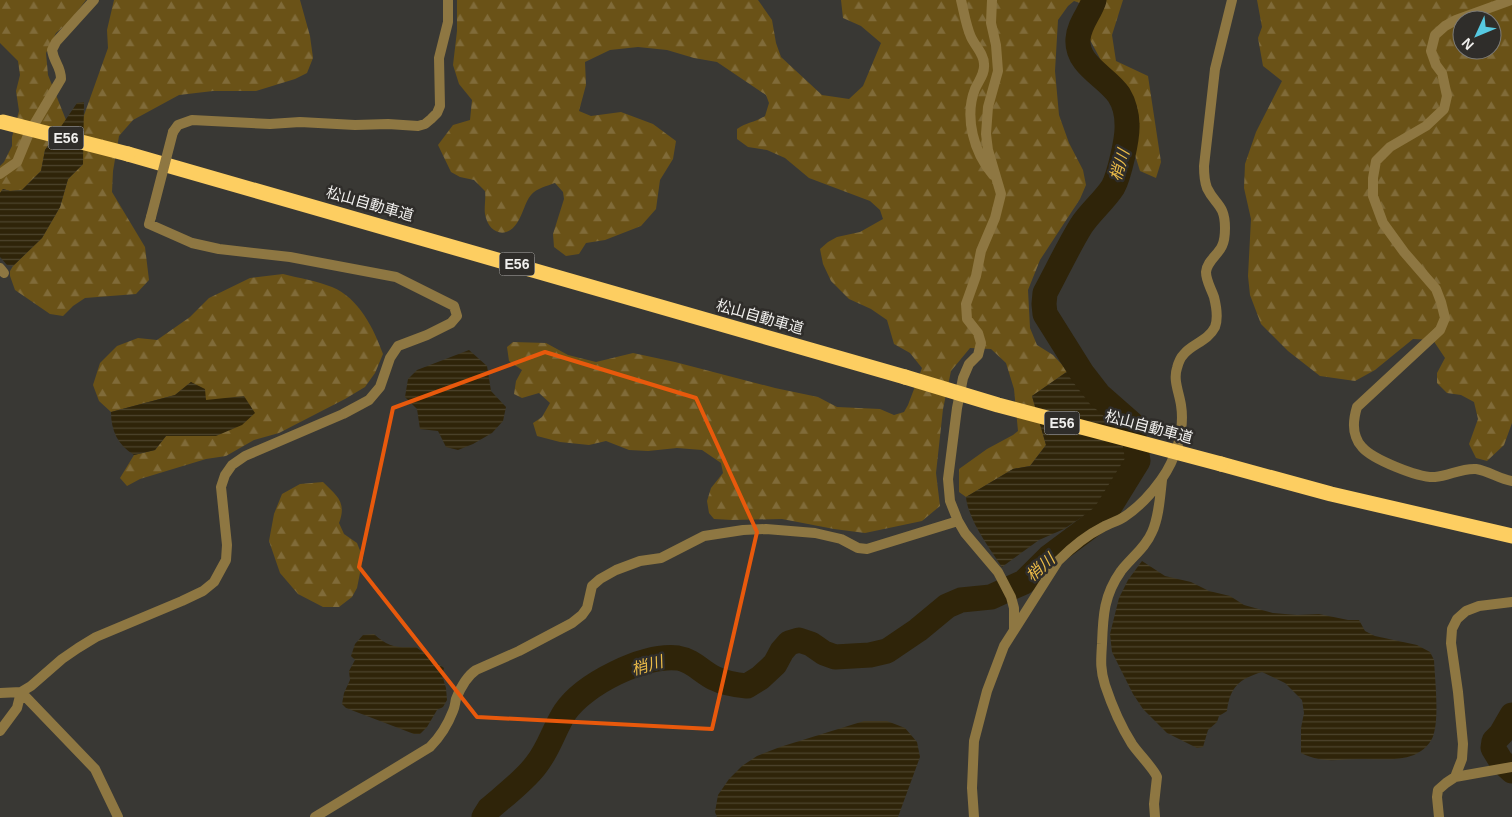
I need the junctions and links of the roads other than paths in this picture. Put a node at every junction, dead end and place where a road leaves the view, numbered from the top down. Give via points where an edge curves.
1 (94, 0) edge
2 (448, 0) edge
3 (961, 0) edge
4 (992, 0) edge
5 (1232, 0) edge
6 (1511, 0) edge
7 (2, 121) edge
8 (0, 174) edge
9 (996, 177) junction
10 (1162, 479) junction
11 (1512, 481) edge
12 (958, 521) junction
13 (1512, 536) edge
14 (1512, 602) edge
15 (1014, 630) junction
16 (21, 692) junction
17 (0, 694) edge
18 (0, 731) edge
19 (1512, 767) edge
20 (1455, 777) junction
21 (118, 817) edge
22 (315, 817) edge
23 (974, 817) edge
24 (1155, 817) edge
25 (1439, 817) edge

1 - 8 street via 56,42 52,50 53,59 61,71 61,79 17,162
2 - 16 street, bridge via 448,22 439,58 440,106 425,124 270,124 192,120 178,125 173,132 149,224 219,249 396,277 454,306 457,316 451,323 398,346 390,358 380,387 369,400 245,456 232,465 221,487 226,560 214,582 182,601 90,641
3 - 9 street via 971,36 984,64 982,78 975,89 972,131 985,166
4 - 9 street via 991,23 998,72 988,107 986,134
5 - 10 street via 1215,69 1204,166 1208,190 1224,212 1222,247 1206,270 1214,298 1215,326 1206,338 1184,354 1177,368 1175,381 1182,423 1170,465
6 - 11 street via 1456,20 1435,35 1431,51 1442,74 1447,96 1444,110 1426,126 1390,147 1376,161 1373,196 1383,223 1436,289 1445,318 1440,330 1357,407 1353,420 1355,436 1362,447 1407,472 1437,477 1467,469
7 - 13 highway, 松山自動車道 / E56, bridge via 128,154 998,405 1330,494
9 - 12 street via 1001,194 966,304 966,319 978,333 981,343 978,355 969,364 963,378 956,408 948,479 950,501
10 - 15 street via 1123,518 1104,526 1058,561
10 - 24 street via 1152,533 1122,571 1106,603 1100,656 1100,667 1121,726 1156,773
12 - 15 street via 1006,586 1014,608
12 - 22 street via 867,549 815,533 743,530 704,536 662,558 640,561 616,570 592,586 586,608 572,623 470,674 442,731 430,747
14 - 20 street via 1466,610 1452,629 1463,744 1462,759
15 - 23 street via 1004,646 987,691 974,741
16 - 17 street
16 - 18 street via 17,708
16 - 21 street via 95,769
19 - 20 street
20 - 25 street via 1438,790

